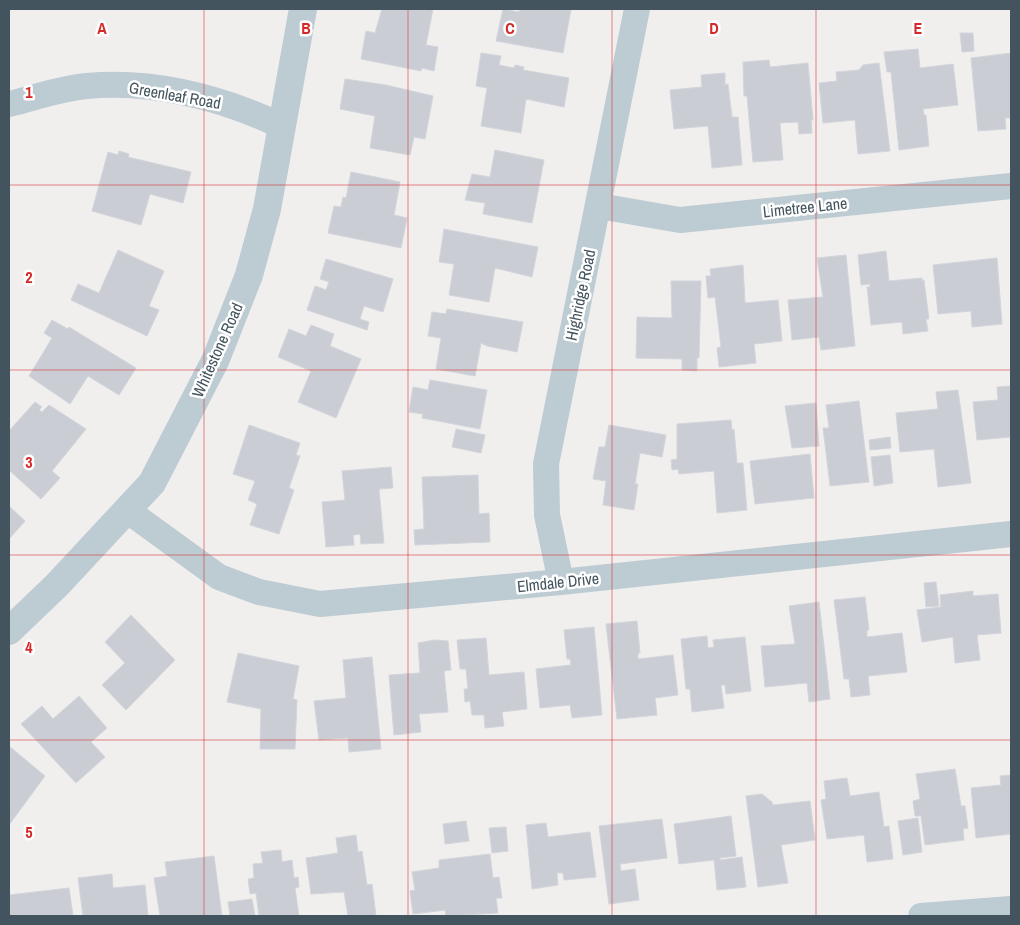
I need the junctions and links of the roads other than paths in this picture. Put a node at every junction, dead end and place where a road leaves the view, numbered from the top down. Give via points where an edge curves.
1 (303, 9) edge
2 (637, 9) edge
3 (9, 104) edge
4 (280, 125) junction
5 (1011, 186) edge
6 (599, 206) junction
7 (128, 511) junction
8 (1011, 534) edge
9 (561, 582) junction
10 (9, 631) edge
11 (1011, 909) edge
12 (921, 916) edge

1 - 4 street, Whitestone Road
2 - 6 street, Highridge Road
3 - 4 street, Greenleaf Road via 86,86 121,86 191,95 232,105
4 - 7 street, Whitestone Road via 267,209 251,266 216,359 152,483
5 - 6 street, Limetree Lane via 680,220
6 - 9 street, Highridge Road via 546,464 547,515
7 - 9 street, Elmdale Drive via 219,577 259,592 320,604
7 - 10 street, Whitestone Road
8 - 9 street, Elmdale Drive
11 - 12 street

